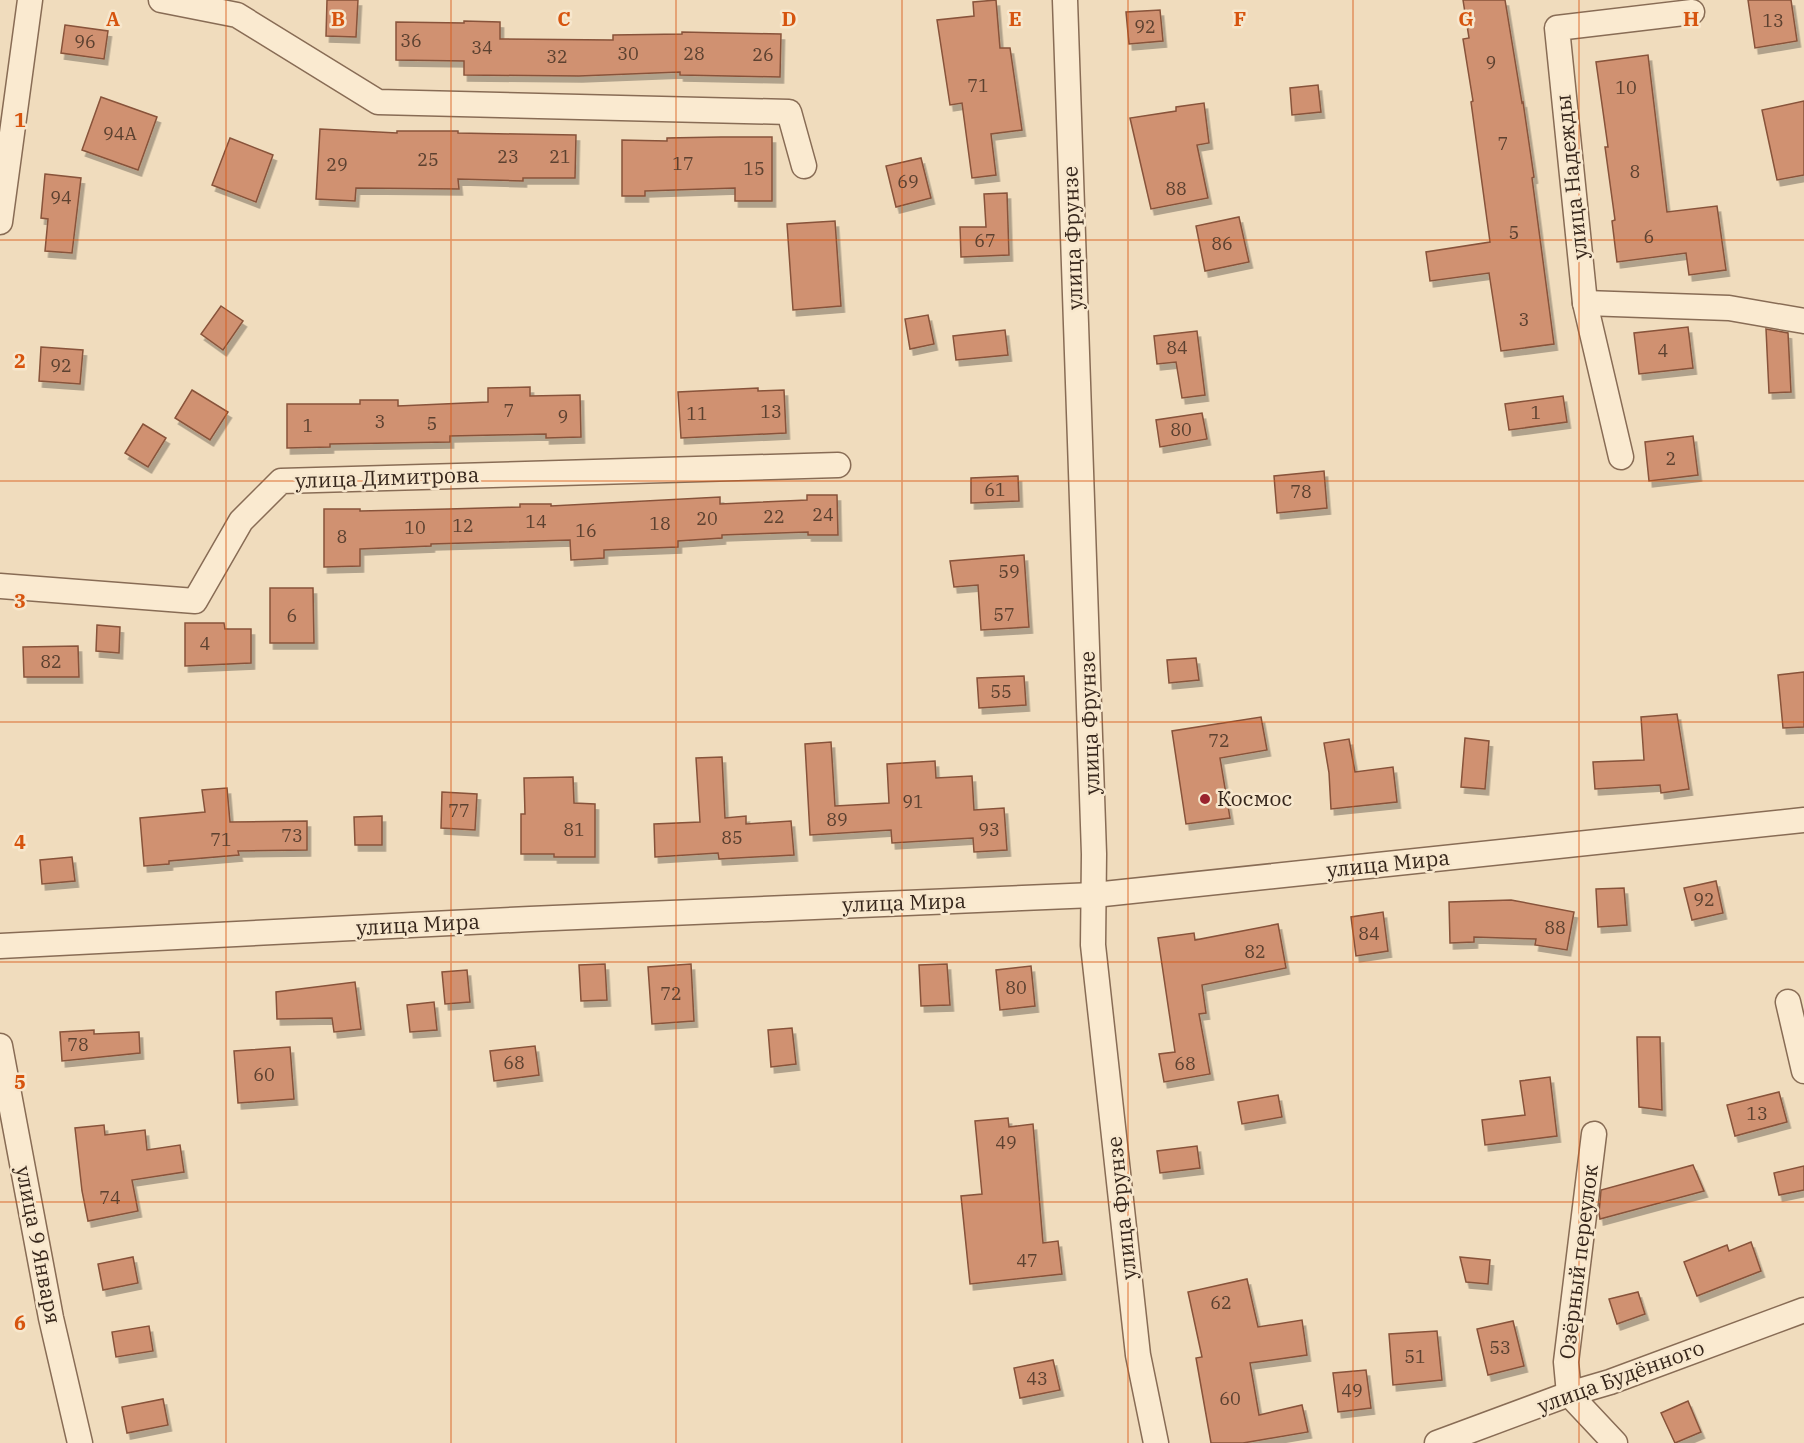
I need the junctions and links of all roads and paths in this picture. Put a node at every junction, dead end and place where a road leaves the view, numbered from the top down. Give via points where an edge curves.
1 (30, 0) edge
2 (161, 0) edge
3 (1065, 0) edge
4 (1692, 12) dead end
5 (804, 166) dead end
6 (0, 222) edge
7 (1586, 303) junction
8 (1804, 321) edge
9 (1621, 457) dead end
10 (838, 465) dead end
11 (0, 586) edge
12 (1804, 820) edge
13 (1094, 895) junction
14 (0, 946) edge
15 (1788, 1002) dead end
16 (0, 1046) edge
17 (1804, 1071) edge
18 (1594, 1134) dead end
19 (1804, 1310) edge
20 (1569, 1394) junction
21 (80, 1443) edge
22 (1156, 1443) edge
23 (1437, 1443) edge
24 (1615, 1443) edge

1 - 6 street
2 - 5 street via 237,15 378,102 789,112
3 - 13 street, улица Фрунзе
4 - 7 street, улица Надежды via 1557,28
7 - 8 street via 1729,308
7 - 9 street, улица Надежды
10 - 11 street, улица Димитрова via 281,482 241,521 195,601
12 - 13 street, улица Мира
13 - 14 street, улица Мира
13 - 22 street, улица Фрунзе via 1093,945 1136,1343
15 - 17 street
16 - 21 street, улица 9 Января via 51,1318
18 - 20 street, Озёрный переулок via 1566,1362
19 - 20 street, улица Будённого
20 - 23 street, улица Будённого
20 - 24 street

